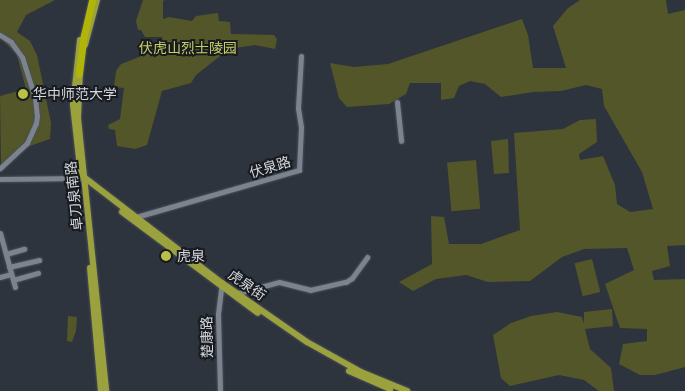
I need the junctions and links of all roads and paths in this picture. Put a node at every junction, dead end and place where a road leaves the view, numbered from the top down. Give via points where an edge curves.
1 (91, 0) edge
2 (97, 0) edge
3 (0, 35) edge
4 (301, 56) dead end
5 (79, 74) junction
6 (397, 102) dead end
7 (402, 141) dead end
8 (0, 168) edge
9 (0, 180) edge
10 (84, 180) junction
11 (98, 193) junction
12 (87, 195) junction
13 (136, 217) junction
14 (0, 233) edge
15 (2, 244) edge
16 (24, 249) dead end
17 (6, 254) junction
18 (367, 257) dead end
19 (39, 260) dead end
20 (9, 267) junction
21 (38, 273) dead end
22 (0, 277) edge
23 (12, 277) junction
24 (221, 285) junction
25 (15, 287) dead end
26 (238, 293) junction
27 (100, 391) edge
28 (106, 391) edge
29 (220, 391) edge
30 (396, 391) edge
31 (407, 391) edge

1 - 5 highway
1 - 10 main road, 卓刀泉南路 via 80,43 73,95 74,126
2 - 5 main road, 卓刀泉南路
3 - 8 street via 15,47 24,61 35,98 36,123 27,143
4 - 13 street, 伏泉路 via 299,170
5 - 10 main road, 卓刀泉南路 via 78,118
6 - 7 street
9 - 10 street
10 - 11 main road, 虎泉街
10 - 12 main road, 卓刀泉南路
10 - 13 main road, 虎泉街
10 - 27 main road, 卓刀泉南路
11 - 12 main road
11 - 24 main road, 虎泉街
12 - 28 main road, 卓刀泉南路
13 - 24 main road, 虎泉街
14 - 15 street
15 - 17 street
16 - 17 street
17 - 20 street
18 - 26 street via 346,282 310,290 279,282
19 - 20 street
20 - 23 street
21 - 23 street
22 - 23 street
23 - 25 street
24 - 26 main road, 虎泉街
24 - 29 street, 楚康路 via 218,335
24 - 30 main road, 虎泉街 via 336,364
26 - 31 main road, 虎泉街 via 338,361

